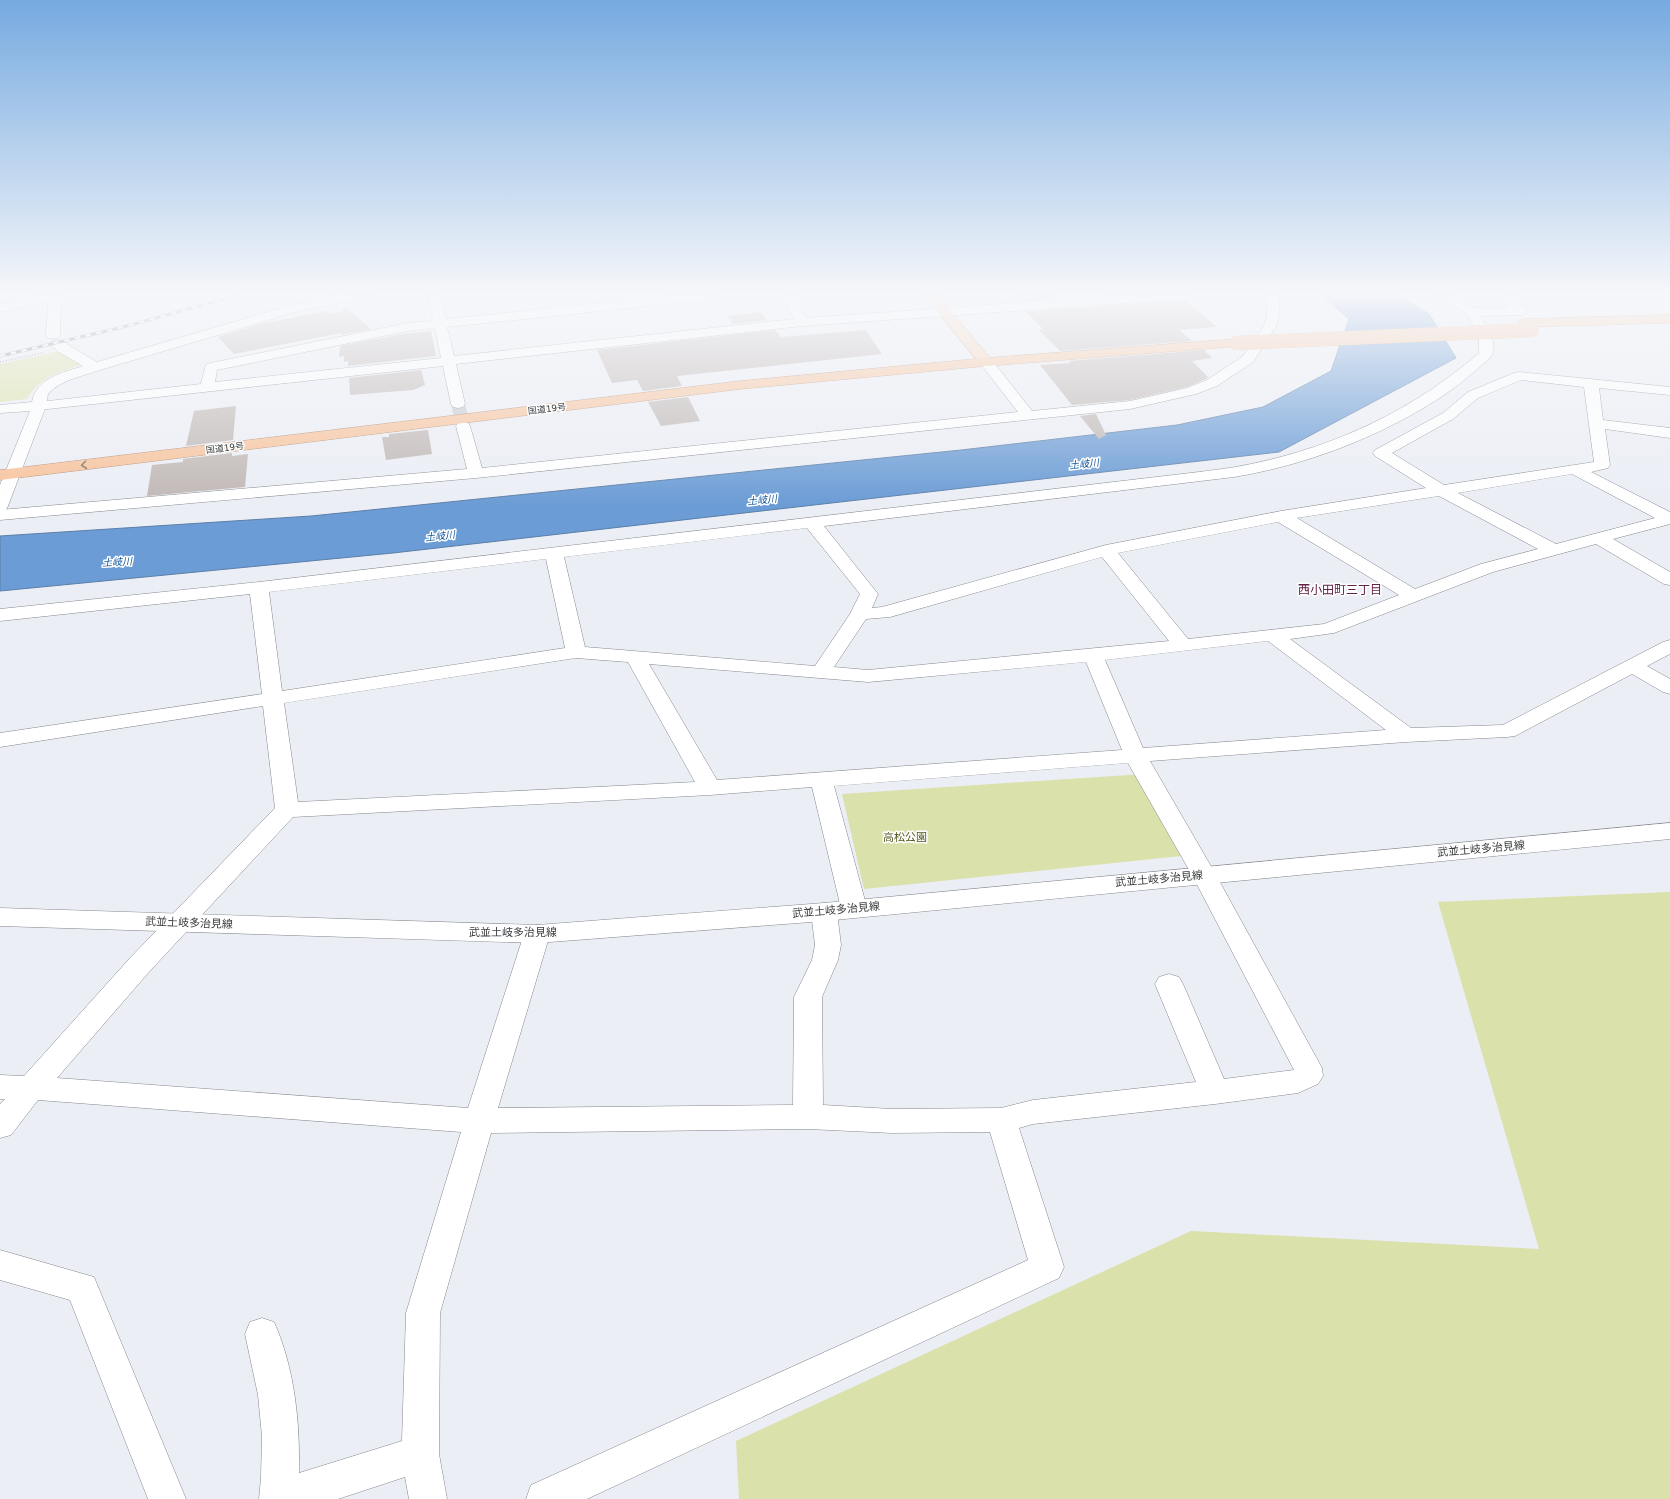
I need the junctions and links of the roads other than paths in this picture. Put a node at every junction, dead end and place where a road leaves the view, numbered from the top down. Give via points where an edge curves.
1 (92, 365) edge
2 (102, 365) edge
3 (221, 365) edge
4 (411, 365) edge
5 (449, 365) edge
6 (920, 365) edge
7 (988, 365) edge
8 (1239, 365) edge
9 (1474, 365) edge
10 (95, 367) junction
11 (1591, 383) junction
12 (207, 387) junction
13 (1670, 391) edge
14 (458, 404) tunnel mouth
15 (39, 406) junction
16 (0, 409) edge
17 (1028, 416) junction
18 (1597, 424) junction
19 (463, 426) tunnel mouth
20 (1670, 433) edge
21 (7, 469) edge
22 (1574, 469) junction
23 (476, 473) junction
24 (1440, 490) junction
25 (0, 506) edge
26 (0, 514) edge
27 (1282, 516) junction
28 (811, 522) junction
29 (1667, 522) edge
30 (1600, 539) junction
31 (1106, 550) junction
32 (1554, 550) junction
33 (554, 553) junction
34 (1670, 580) edge
35 (259, 588) junction
36 (1413, 596) junction
37 (860, 614) junction
38 (0, 615) edge
39 (1272, 635) junction
40 (1183, 645) junction
41 (1670, 646) edge
42 (576, 652) junction
43 (1093, 655) junction
44 (634, 656) junction
45 (1633, 666) junction
46 (820, 673) junction
47 (1670, 688) edge
48 (273, 698) junction
49 (1406, 735) junction
50 (0, 740) edge
51 (1135, 755) junction
52 (821, 779) junction
53 (710, 788) junction
54 (287, 810) junction
55 (1670, 831) edge
56 (1204, 875) junction
57 (854, 908) junction
58 (824, 912) junction
59 (0, 917) edge
60 (178, 923) junction
61 (537, 934) junction
62 (1168, 984) dead end
63 (0, 1087) edge
64 (31, 1088) junction
65 (1215, 1092) junction
66 (808, 1117) junction
67 (1001, 1120) junction
68 (479, 1121) junction
69 (0, 1126) edge
70 (4, 1270) edge
71 (262, 1334) dead end
72 (420, 1454) junction
73 (167, 1499) edge
74 (278, 1499) edge
75 (428, 1499) edge
76 (545, 1499) edge

1 - 10 street
2 - 10 street
3 - 12 street via 211,367
4 - 12 street
5 - 14 street
6 - 21 highway, 国道19号
7 - 17 street
8 - 17 street via 1212,383 1184,393 1130,405
9 - 28 street via 1439,392 1363,434 1251,469
10 - 15 street via 52,384 41,393
11 - 13 street
11 - 18 street
11 - 24 street via 1519,376 1474,395 1448,416 1381,453
12 - 15 street
15 - 16 street
15 - 21 street
17 - 23 street
18 - 20 street
18 - 22 street via 1602,465
19 - 23 street
21 - 25 street
22 - 24 street
22 - 29 street
23 - 26 street
24 - 27 street
24 - 32 street
27 - 31 street
27 - 36 street
28 - 33 street
28 - 37 street via 869,594
29 - 30 street
30 - 32 street
30 - 34 street
31 - 37 street via 883,613
31 - 40 street
32 - 36 street via 1487,568
33 - 35 street
33 - 42 street
35 - 38 street
35 - 48 street
36 - 39 street via 1327,629
37 - 46 street
39 - 40 street
39 - 49 street
40 - 43 street
41 - 45 street
42 - 44 street
42 - 48 street
43 - 46 street via 868,676
43 - 51 street
44 - 46 street
44 - 53 street
45 - 47 street
45 - 49 street via 1507,731
48 - 50 street
48 - 54 street
49 - 51 street
51 - 52 street
51 - 56 street
52 - 53 street
52 - 57 street
53 - 54 street
54 - 60 street
55 - 56 street, 武並土岐多治見線
56 - 57 street, 武並土岐多治見線
56 - 65 street via 1308,1068 1308,1076 1298,1081
57 - 58 street, 武並土岐多治見線
58 - 61 street, 武並土岐多治見線
58 - 66 street via 828,944 825,960 808,997
59 - 60 street, 武並土岐多治見線
60 - 61 street, 武並土岐多治見線
60 - 64 street
61 - 68 street
62 - 65 street
63 - 64 street
64 - 68 street
64 - 69 street
65 - 67 street via 1033,1112
66 - 67 street via 892,1121
66 - 68 street
67 - 76 street via 1047,1267
68 - 72 street via 423,1313
70 - 73 street via 82,1288
71 - 74 street via 271,1367 281,1433 282,1474
72 - 74 street
72 - 75 street

